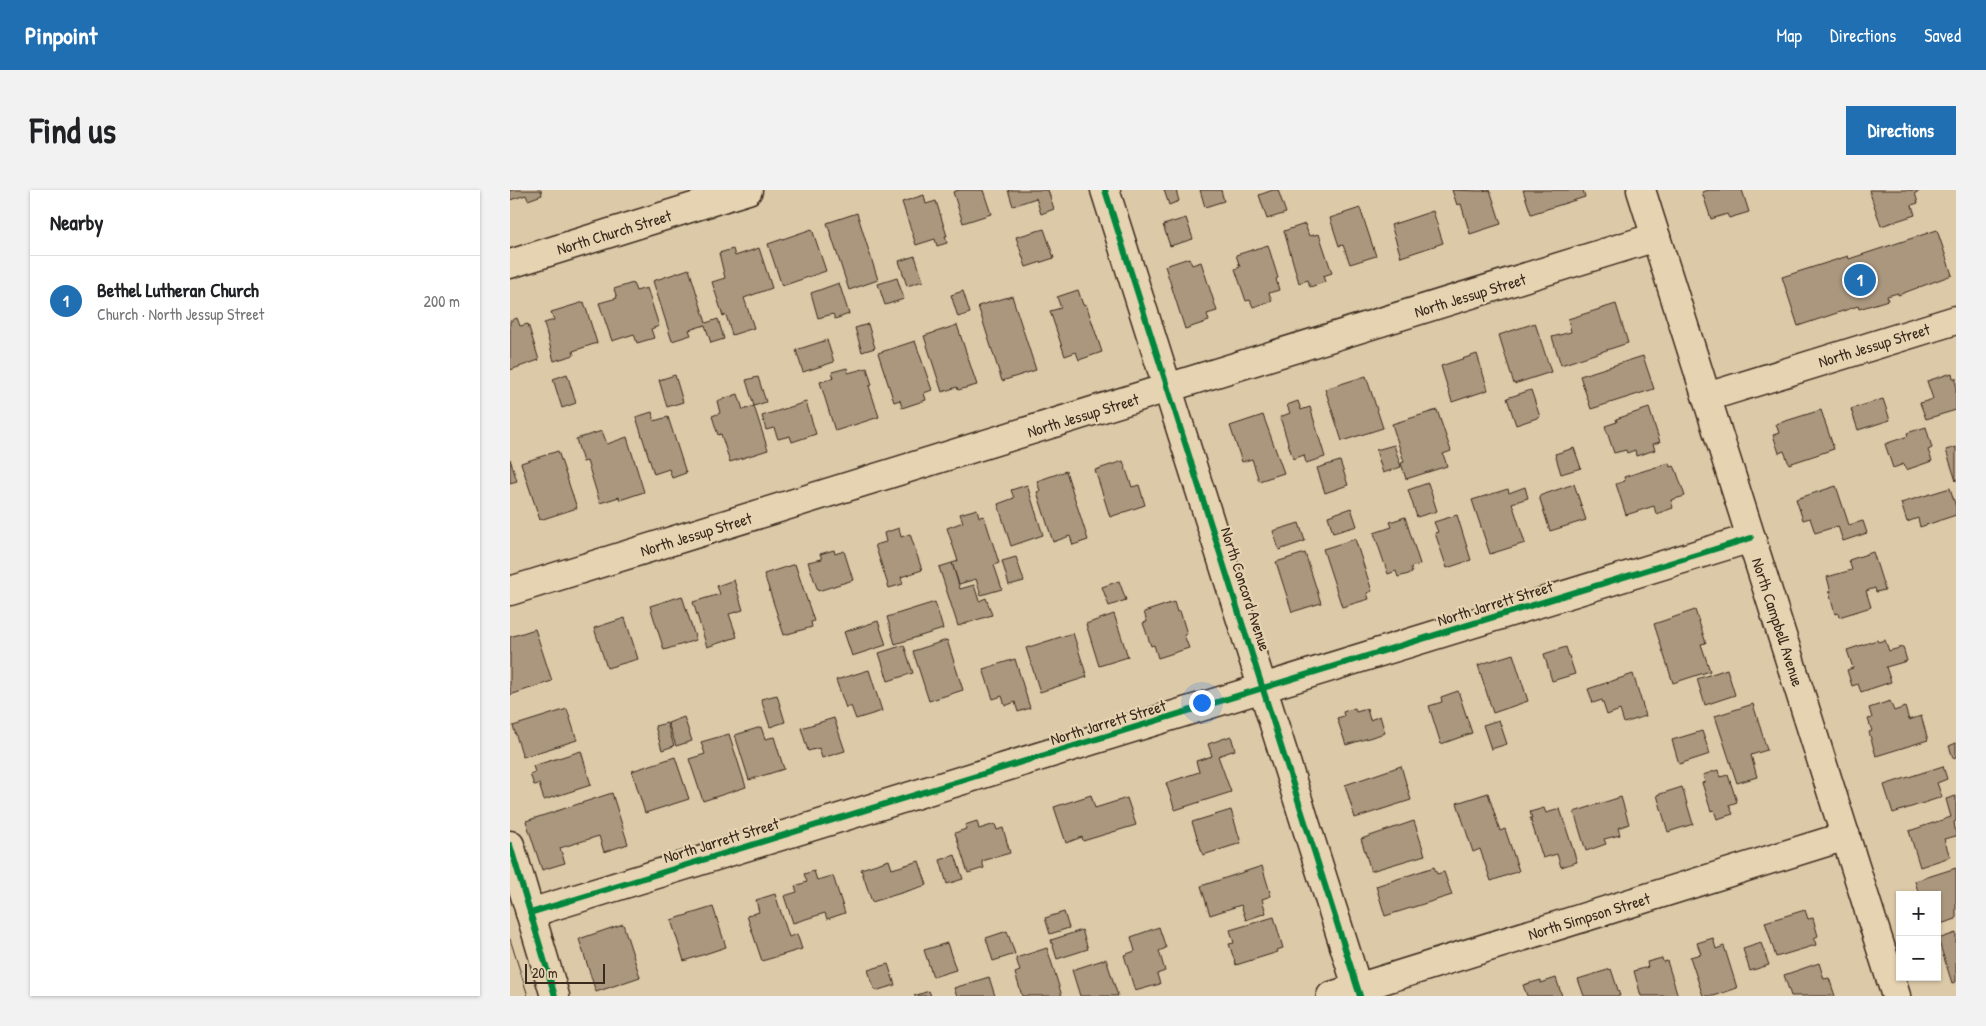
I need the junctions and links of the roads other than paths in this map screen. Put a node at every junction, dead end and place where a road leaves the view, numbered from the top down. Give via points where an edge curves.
1 (748, 190) edge
2 (1105, 190) edge
3 (1641, 190) edge
4 (1656, 238) junction
5 (510, 264) edge
6 (1956, 320) edge
7 (1168, 388) junction
8 (1707, 397) junction
9 (1751, 538) junction
10 (510, 591) edge
11 (1263, 689) junction
12 (1846, 836) junction
13 (510, 845) edge
14 (530, 913) junction
15 (1359, 992) edge
16 (555, 996) edge
17 (1331, 996) edge
18 (1896, 996) edge

1 - 5 street, North Church Street
2 - 7 street, North Concord Avenue
3 - 4 street, North Campbell Avenue
4 - 7 street, North Jessup Street
4 - 8 street, North Campbell Avenue
6 - 8 street, North Jessup Street
7 - 10 street, North Jessup Street
7 - 11 street, North Concord Avenue
8 - 9 street, North Campbell Avenue
9 - 11 street, North Jarrett Street
9 - 12 street, North Campbell Avenue
11 - 14 street, North Jarrett Street
11 - 15 street, North Concord Avenue
12 - 15 street, North Simpson Street
12 - 18 street, North Campbell Avenue
13 - 14 street
14 - 16 street
15 - 17 street, North Simpson Street

